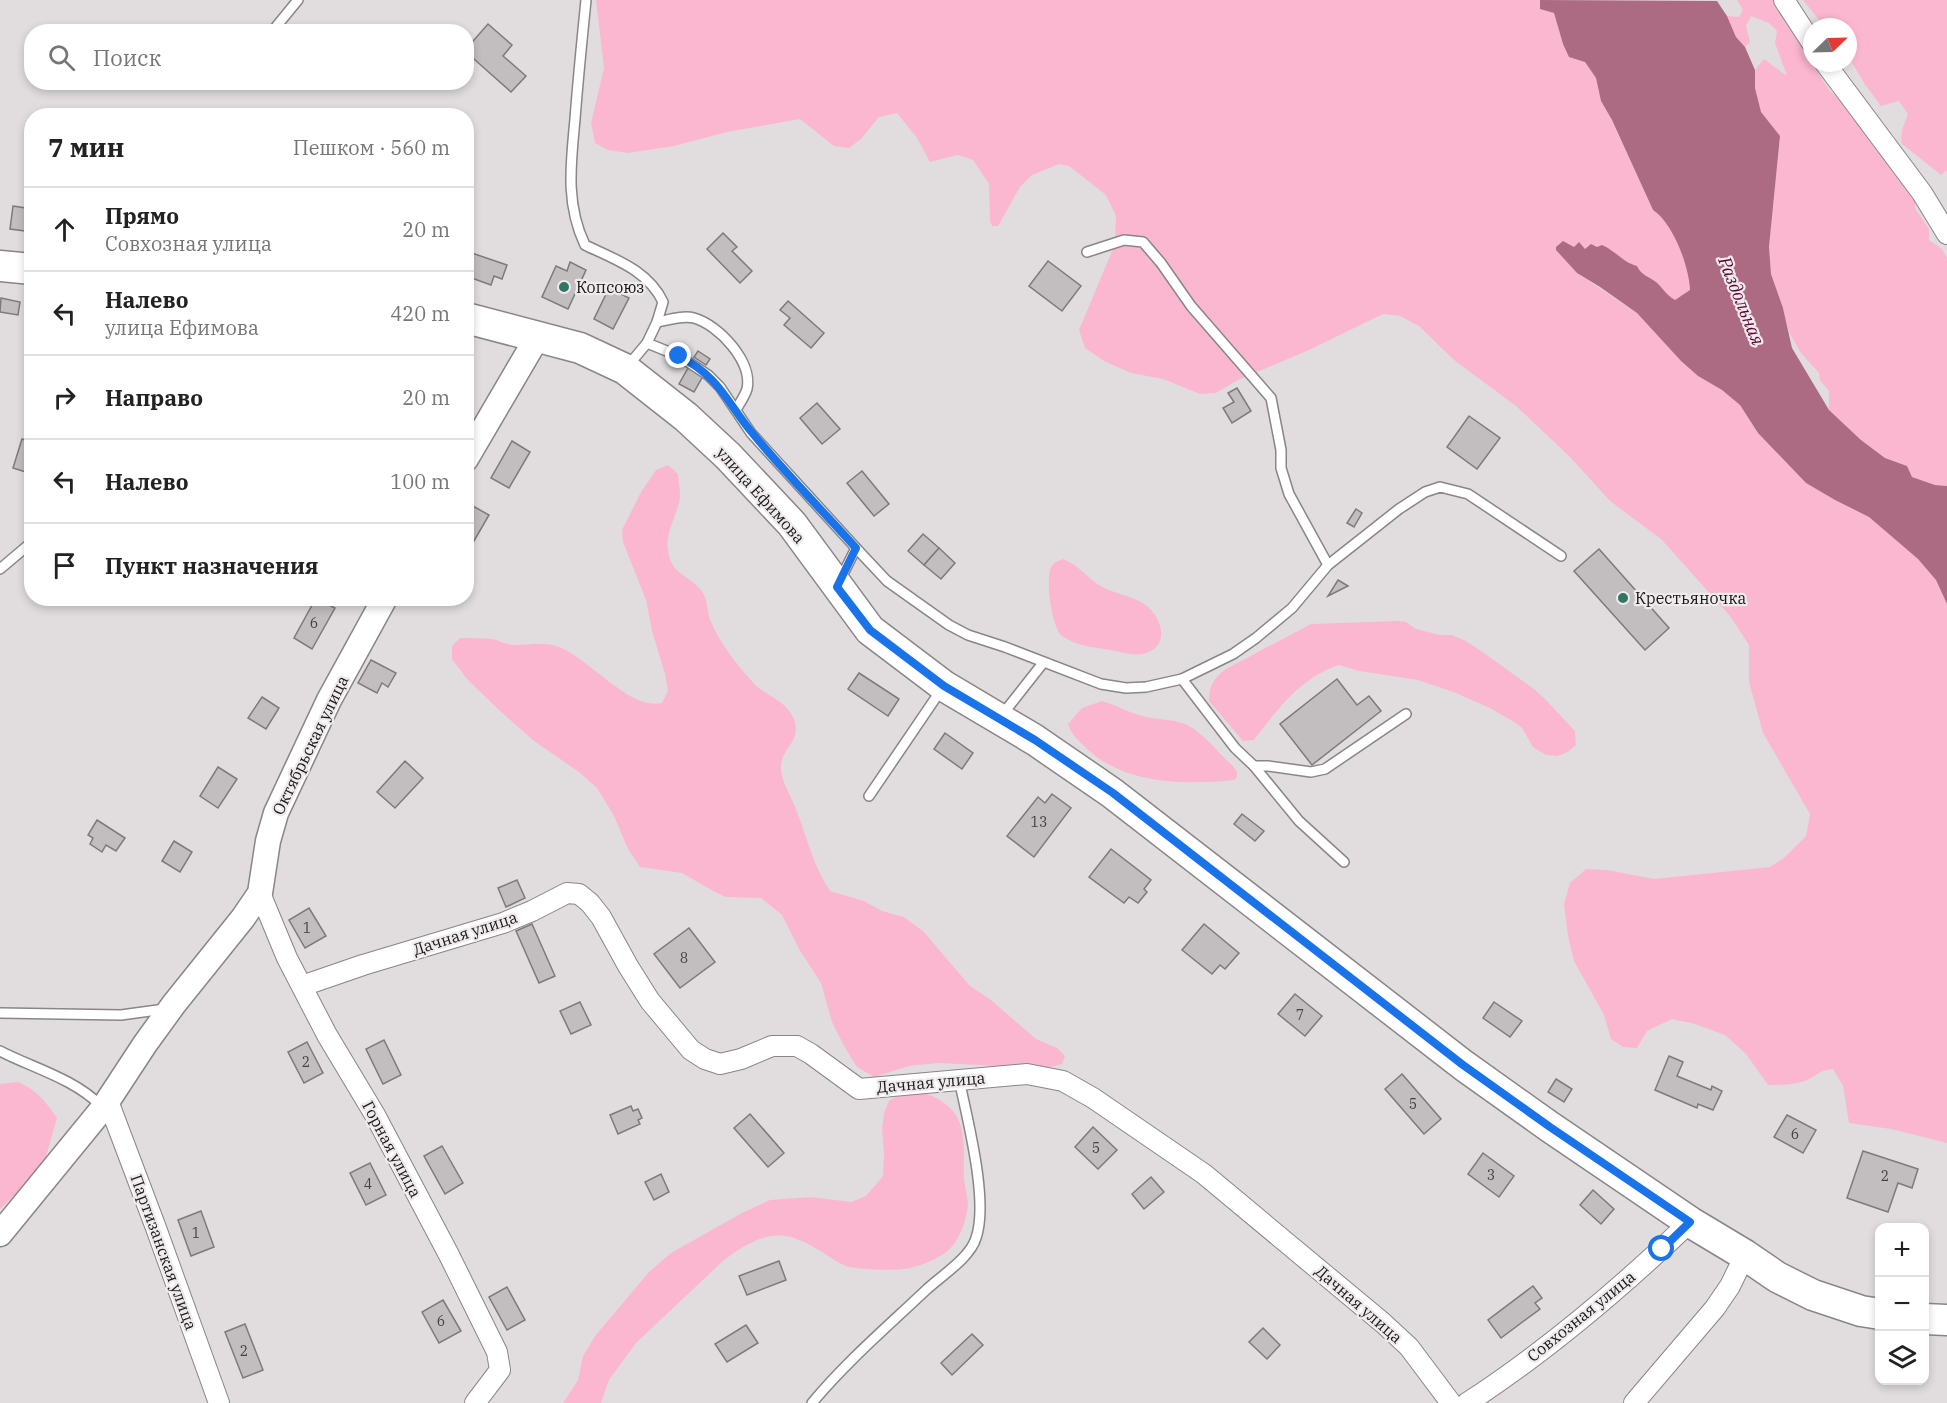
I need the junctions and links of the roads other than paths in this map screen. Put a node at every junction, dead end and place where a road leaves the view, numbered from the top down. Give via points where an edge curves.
1 (298, 0) edge
2 (586, 0) edge
3 (1784, 0) edge
4 (277, 24) edge
5 (1803, 29) edge
6 (1832, 72) edge
7 (1947, 234) edge
8 (1087, 252) dead end
9 (0, 266) edge
10 (24, 268) edge
11 (474, 320) edge
12 (657, 322) junction
13 (537, 336) junction
14 (647, 344) junction
15 (625, 369) junction
16 (736, 410) junction
17 (474, 445) edge
18 (856, 548) junction
19 (24, 549) edge
20 (1561, 556) dead end
21 (1328, 565) junction
22 (0, 569) edge
23 (837, 587) junction
24 (381, 606) edge
25 (1043, 663) junction
26 (1182, 679) junction
27 (944, 686) junction
28 (1406, 714) dead end
29 (999, 719) junction
30 (1254, 766) junction
31 (869, 796) dead end
32 (1344, 862) dead end
33 (260, 893) junction
34 (302, 986) junction
35 (171, 1008) junction
36 (0, 1013) edge
37 (0, 1051) edge
38 (959, 1079) junction
39 (106, 1105) junction
40 (1690, 1222) junction
41 (0, 1234) edge
42 (1745, 1255) junction
43 (1875, 1313) edge
44 (1929, 1319) edge
45 (1947, 1320) edge
46 (219, 1403) edge
47 (475, 1403) edge
48 (812, 1403) edge
49 (1451, 1403) edge
50 (1467, 1403) edge
51 (1634, 1403) edge

1 - 4 lane
2 - 12 lane via 570,159 572,208 585,245 622,261 657,289 663,302
3 - 5 street
6 - 7 street via 1922,192
8 - 21 lane via 1124,240 1143,242 1191,306 1271,398 1281,468 1289,494
9 - 10 main road
11 - 13 main road, улица Ефимова
12 - 14 lane
12 - 16 lane via 693,318 722,336 745,366 747,390
13 - 15 main road, улица Ефимова via 580,348
13 - 17 street
14 - 15 lane
14 - 16 lane via 700,368
15 - 23 main road, улица Ефимова via 728,456 792,524
16 - 18 lane via 775,460
18 - 23 lane
18 - 25 lane via 887,581 949,625
19 - 22 lane
20 - 21 lane via 1468,494 1440,487 1399,509
21 - 26 lane via 1292,608 1256,638
23 - 27 main road, улица Ефимова via 870,630
24 - 33 street, Октябрьская улица via 329,700 276,813
25 - 26 lane via 1101,684 1126,688
25 - 29 lane
26 - 30 lane via 1235,748
27 - 29 main road, улица Ефимова
27 - 31 lane
28 - 30 lane via 1325,768 1311,772
29 - 40 main road, улица Ефимова via 1113,793 1463,1065
30 - 32 lane via 1299,821
33 - 34 street, Горная улица
33 - 35 street, Октябрьская улица
34 - 38 street, Дачная улица via 503,923 567,893 579,894 601,917 650,1001 691,1050 705,1059 720,1064 772,1046 797,1046 859,1089
34 - 47 street, Горная улица via 375,1115 497,1352 500,1370
35 - 36 lane via 121,1015
35 - 39 street, Октябрьская улица
37 - 39 lane
38 - 48 lane via 975,1159 980,1209 976,1239 963,1258 868,1343
38 - 49 street, Дачная улица via 1027,1074 1063,1081 1094,1098 1204,1174 1383,1323 1409,1347
39 - 41 street, Октябрьская улица
39 - 46 street, Партизанская улица via 156,1228
40 - 42 main road, улица Ефимова
40 - 50 street, Совхозная улица via 1572,1326
42 - 43 main road, улица Ефимова via 1801,1289
42 - 51 street via 1715,1308
44 - 45 main road

